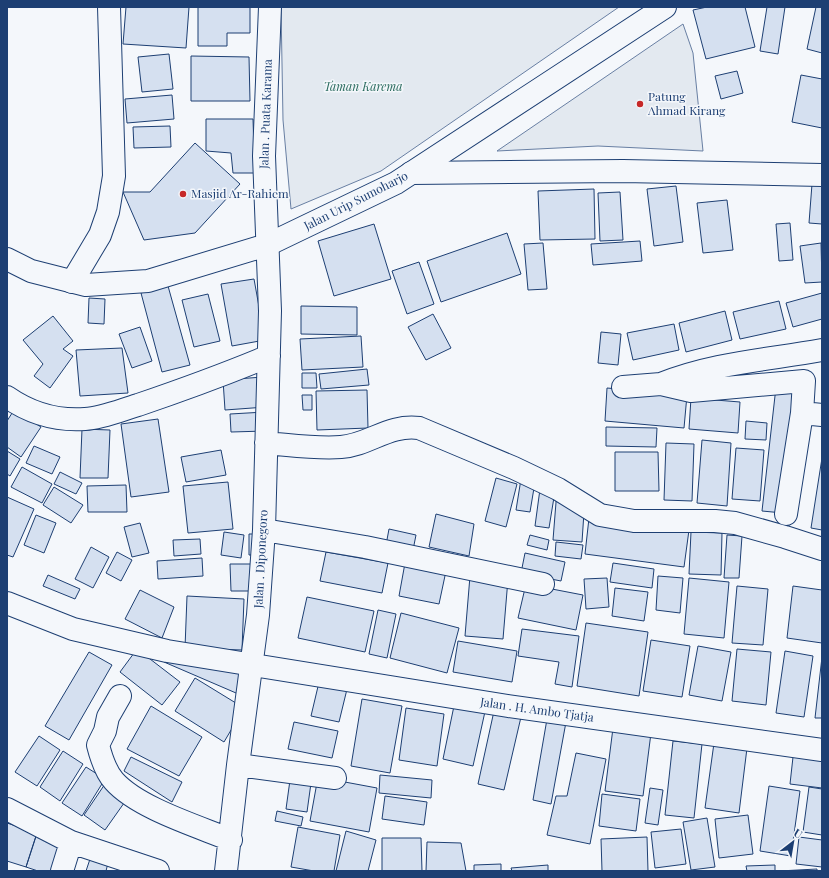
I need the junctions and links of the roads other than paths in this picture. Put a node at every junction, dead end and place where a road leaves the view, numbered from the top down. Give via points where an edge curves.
1 (109, 7) edge
2 (270, 7) edge
3 (665, 7) edge
4 (411, 173) junction
5 (822, 175) edge
6 (267, 245) junction
7 (7, 259) edge
8 (72, 282) junction
9 (822, 350) edge
10 (800, 354) junction
11 (269, 356) junction
12 (804, 381) junction
13 (661, 384) junction
14 (623, 387) dead end
15 (7, 398) edge
16 (812, 414) edge
17 (266, 443) junction
18 (786, 514) dead end
19 (264, 530) junction
20 (822, 549) edge
21 (543, 584) dead end
22 (7, 603) edge
23 (252, 666) junction
24 (120, 696) dead end
25 (822, 750) edge
26 (238, 765) junction
27 (335, 778) dead end
28 (7, 809) edge
29 (231, 840) junction
30 (71, 842) junction
31 (62, 871) edge
32 (158, 871) edge
33 (226, 871) edge

1 - 8 street via 114,176 108,212 100,235
2 - 6 street, Jalan . Puata Karama via 264,156
3 - 4 street, Jalan Urip Sumoharjo
4 - 5 street via 623,171
4 - 6 street, Jalan Urip Sumoharjo via 396,183
6 - 8 street, Jalan Urip Sumoharjo via 148,281 86,285
6 - 11 street, Jalan . Diponegoro
7 - 8 street, Jalan Urip Sumoharjo via 31,272
9 - 10 street
10 - 12 street
10 - 13 street via 688,373
11 - 15 street via 105,416 85,419 45,415
11 - 17 street, Jalan . Diponegoro
12 - 13 street via 691,391
12 - 16 street
13 - 14 street
16 - 18 street
17 - 19 street, Jalan . Diponegoro
17 - 20 street via 342,447 408,426 514,468 558,489 600,515 634,521 735,523
19 - 21 street via 365,547
19 - 23 street, Jalan . Diponegoro
22 - 23 street, Jalan . H. Ambo Tjatja via 73,630 167,651
23 - 25 street, Jalan . H. Ambo Tjatja via 508,706
23 - 26 street, Jalan . Diponegoro
24 - 29 street via 108,717 98,745 103,762 114,781 129,794 160,811
26 - 27 street
26 - 29 street, Jalan . Diponegoro
28 - 30 street
29 - 33 street, Jalan . Diponegoro
30 - 31 street
30 - 32 street

